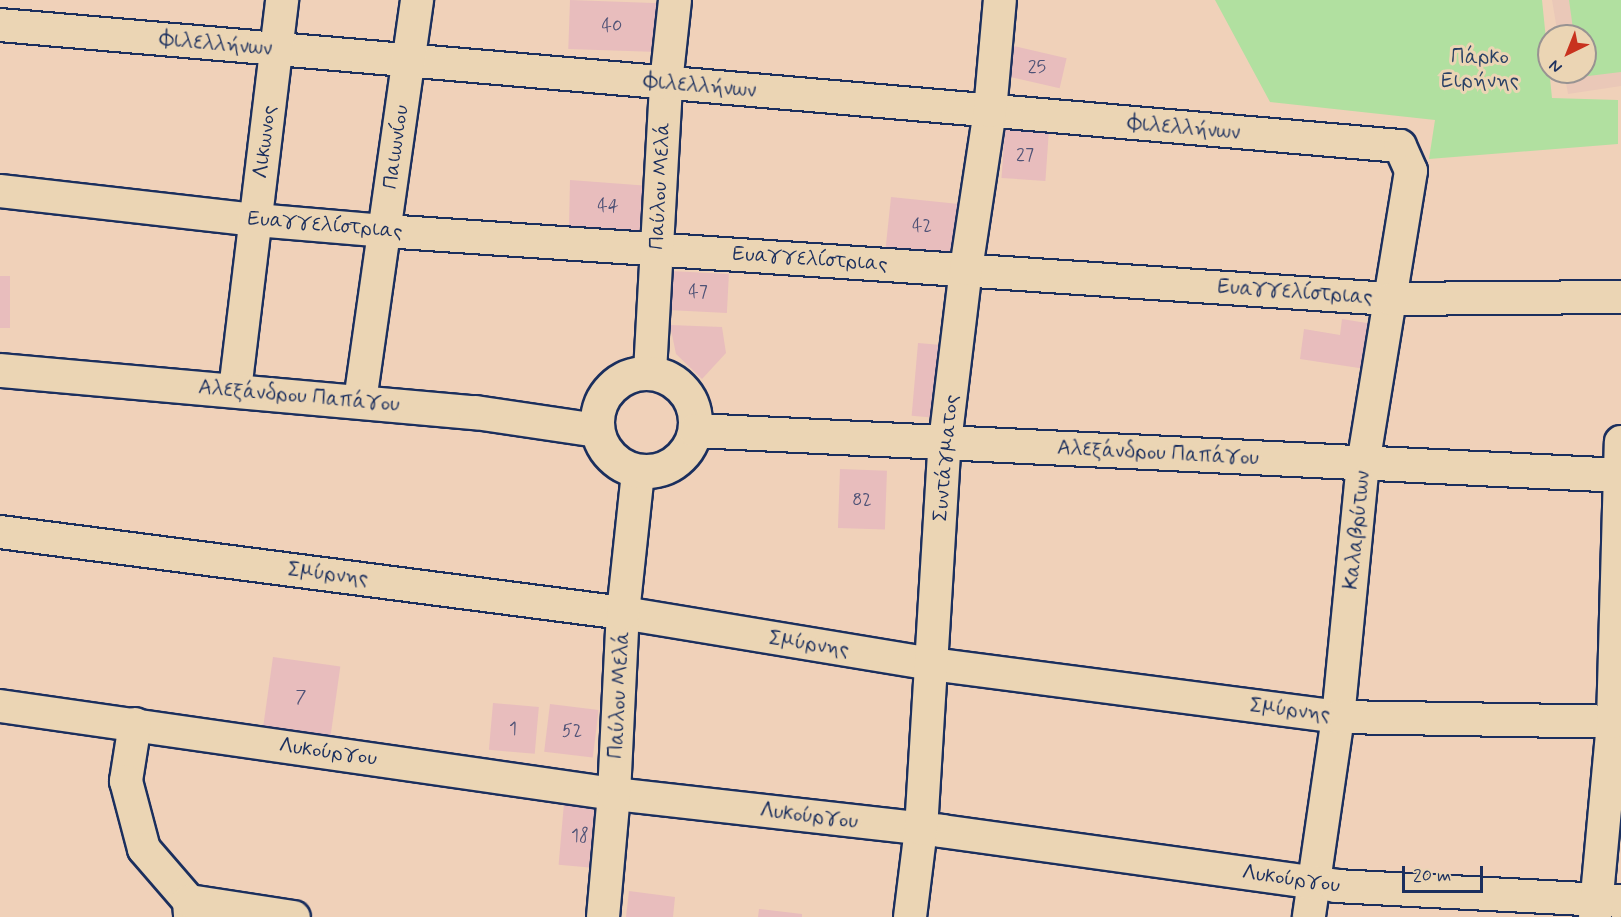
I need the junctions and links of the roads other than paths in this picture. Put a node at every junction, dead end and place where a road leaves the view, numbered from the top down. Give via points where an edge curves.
1 (282, 0) edge
2 (417, 0) edge
3 (675, 0) edge
4 (1000, 0) edge
5 (0, 25) edge
6 (276, 49) junction
7 (408, 61) junction
8 (666, 83) junction
9 (990, 111) junction
10 (1400, 146) joint
11 (0, 191) edge
12 (256, 220) junction
13 (384, 231) junction
14 (656, 250) junction
15 (966, 269) junction
16 (1621, 297) edge
17 (1390, 299) junction
18 (0, 370) edge
19 (650, 372) junction
20 (235, 390) junction
21 (360, 401) junction
22 (597, 430) junction
23 (695, 430) junction
24 (945, 442) junction
25 (1621, 442) edge
26 (1364, 463) junction
27 (638, 472) junction
28 (1620, 475) edge
29 (0, 532) edge
30 (623, 613) junction
31 (931, 664) junction
32 (0, 706) edge
33 (1338, 717) junction
34 (1617, 722) edge
35 (135, 724) junction
36 (614, 794) junction
37 (921, 829) junction
38 (1312, 882) junction
39 (1604, 906) edge
40 (190, 909) edge
41 (294, 917) edge
42 (603, 917) edge
43 (910, 917) edge
44 (1309, 917) edge

1 - 6 street, Λικωνος
2 - 7 street, Παιωνίου
3 - 8 street, Παύλου Μελά
4 - 9 street, Συντάγματος
5 - 6 street, Φιλελλήνων
6 - 7 street, Φιλελλήνων
6 - 12 street, Λικωνος
7 - 8 street, Φιλελλήνων
7 - 13 street, Παιωνίου
8 - 9 street, Φιλελλήνων
8 - 14 street, Παύλου Μελά
9 - 10 street, Φιλελλήνων
9 - 15 street, Συντάγματος
10 - 17 street, Καλαβρύτων via 1411,171
11 - 12 street, Ευαγγελίστριας
12 - 13 street, Ευαγγελίστριας
12 - 20 street, Λικωνος
13 - 14 street, Ευαγγελίστριας
13 - 21 street, Παιωνίου
14 - 15 street, Ευαγγελίστριας
14 - 19 street, Παύλου Μελά
15 - 17 street, Ευαγγελίστριας
15 - 24 street, Συντάγματος
16 - 17 street, Ευαγγελίστριας
17 - 26 street, Καλαβρύτων
18 - 20 street, Αλεξάνδρου Παπάγου
19 - 22 street via 628,375 609,388 598,408
19 - 23 street via 680,385 690,398
20 - 21 street, Αλεξάνδρου Παπάγου
21 - 22 street, Αλεξάνδρου Παπάγου via 475,412
22 - 27 street via 608,454
23 - 24 street, Αλεξάνδρου Παπάγου
23 - 27 street via 682,456 658,470
24 - 26 street, Αλεξάνδρου Παπάγου
24 - 31 street, Συντάγματος
25 - 28 street
26 - 28 street, Αλεξάνδρου Παπάγου
26 - 33 street, Καλαβρύτων
27 - 30 street, Παύλου Μελά
28 - 34 street
29 - 30 street, Σμύρνης
30 - 31 street, Σμύρνης
30 - 36 street, Παύλου Μελά
31 - 33 street, Σμύρνης
31 - 37 street, Συντάγματος
32 - 35 street, Λυκούργου
33 - 34 street, Σμύρνης
33 - 38 street, Καλαβρύτων
34 - 39 street
35 - 36 street, Λυκούργου
35 - 40 street via 126,781 144,849
36 - 37 street, Λυκούργου
36 - 42 street, Παύλου Μελά
37 - 38 street, Λυκούργου
37 - 43 street, Συντάγματος
38 - 39 street, Λυκούργου
38 - 44 street, Καλαβρύτων
40 - 41 street

